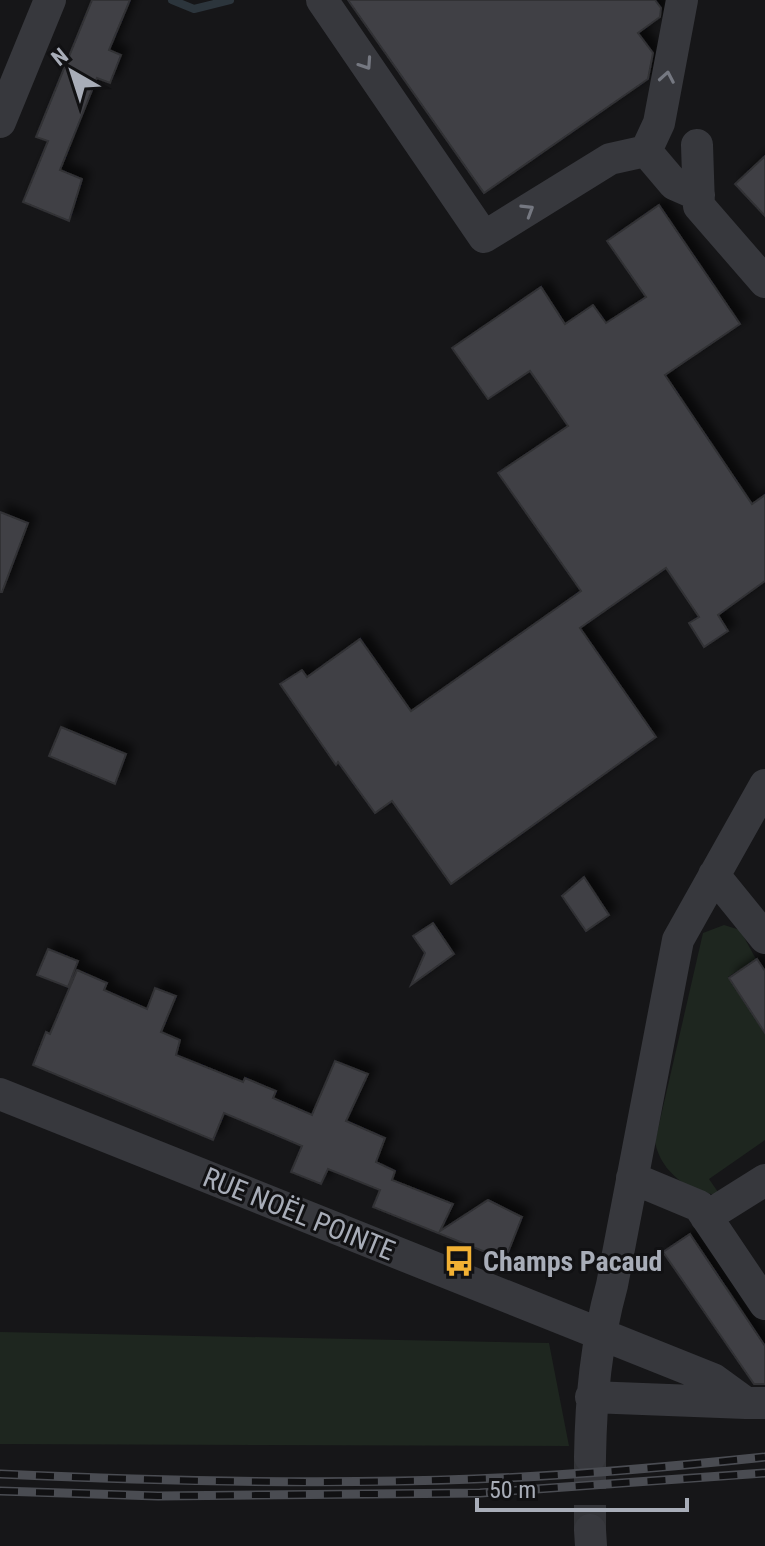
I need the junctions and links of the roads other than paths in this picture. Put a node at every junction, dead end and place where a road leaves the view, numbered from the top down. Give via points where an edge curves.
1 (50, 0) edge
2 (322, 0) edge
3 (682, 0) edge
4 (0, 122) edge
5 (697, 145) dead end
6 (646, 151) junction
7 (699, 195) junction
8 (765, 282) edge
9 (765, 785) edge
10 (714, 875) junction
11 (765, 938) edge
12 (0, 1094) edge
13 (632, 1178) junction
14 (765, 1180) edge
15 (706, 1217) junction
16 (763, 1297) edge
17 (599, 1333) junction
18 (591, 1397) junction
19 (755, 1403) edge
20 (590, 1457) tunnel mouth

1 - 4 street
2 -> 6 street via 484,237 610,159
6 -> 3 street via 659,123
5 - 7 street
6 - 7 street via 674,184
7 - 8 street via 699,206
9 - 10 street
10 - 11 street
10 - 13 street via 678,940
12 - 17 street, RUE NOËL POINTE
13 - 15 street via 699,1206
13 - 17 street
14 - 15 street
15 - 16 street
17 - 18 street
17 - 19 street, RUE NOËL POINTE via 713,1379
18 - 19 street
18 - 20 street

